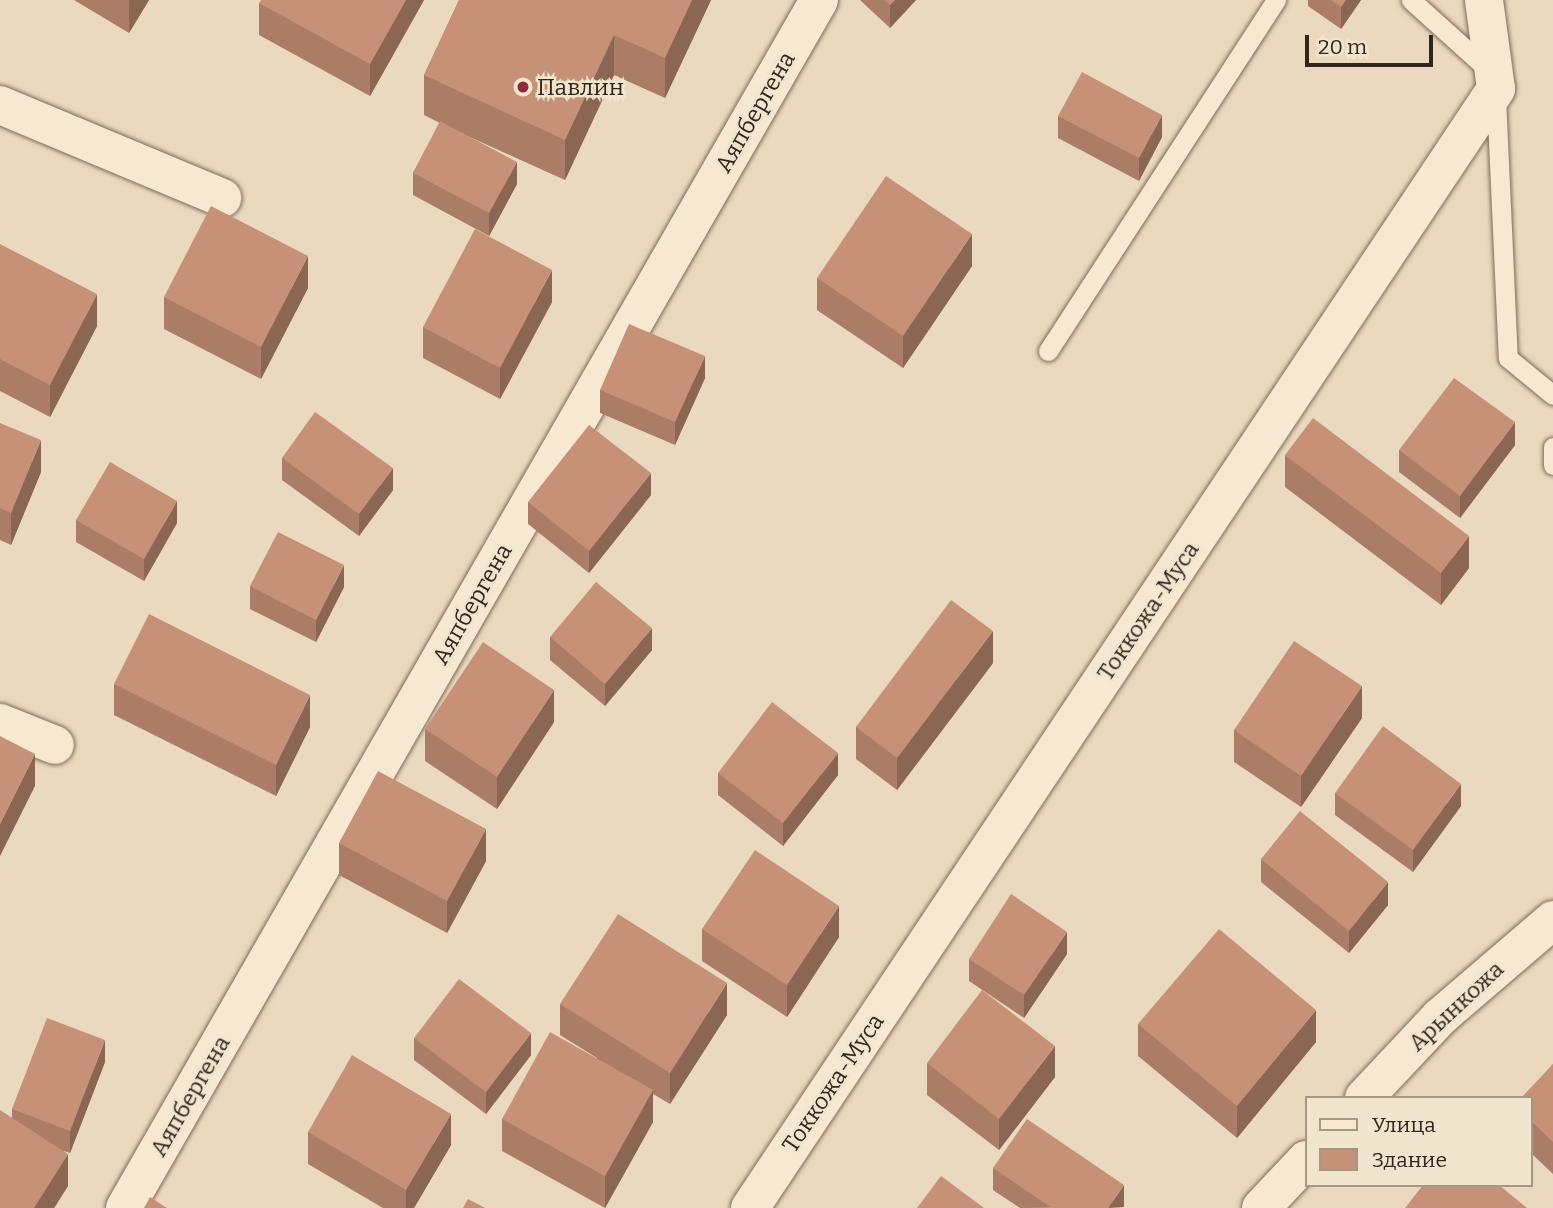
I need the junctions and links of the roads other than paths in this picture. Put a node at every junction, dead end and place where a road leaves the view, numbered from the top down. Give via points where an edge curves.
1 (819, 0) edge
2 (1276, 0) edge
3 (1411, 0) edge
4 (1484, 0) edge
5 (1495, 82) junction
6 (0, 106) edge
7 (222, 198) dead end
8 (1048, 351) dead end
9 (1553, 396) edge
10 (1553, 447) edge
11 (1553, 466) edge
12 (0, 723) edge
13 (55, 745) dead end
14 (1553, 920) edge
15 (1366, 1096) edge
16 (1304, 1162) edge
17 (125, 1208) edge
18 (750, 1208) edge
19 (1261, 1208) edge

1 - 17 street, Аяпбергена
2 - 8 lane
3 - 5 lane
4 - 5 street
5 - 9 lane via 1508,358
5 - 18 street, Токкожа-Муса
6 - 7 street
10 - 11 lane
12 - 13 street
14 - 15 street, Арынкожа via 1440,1017
16 - 19 street

